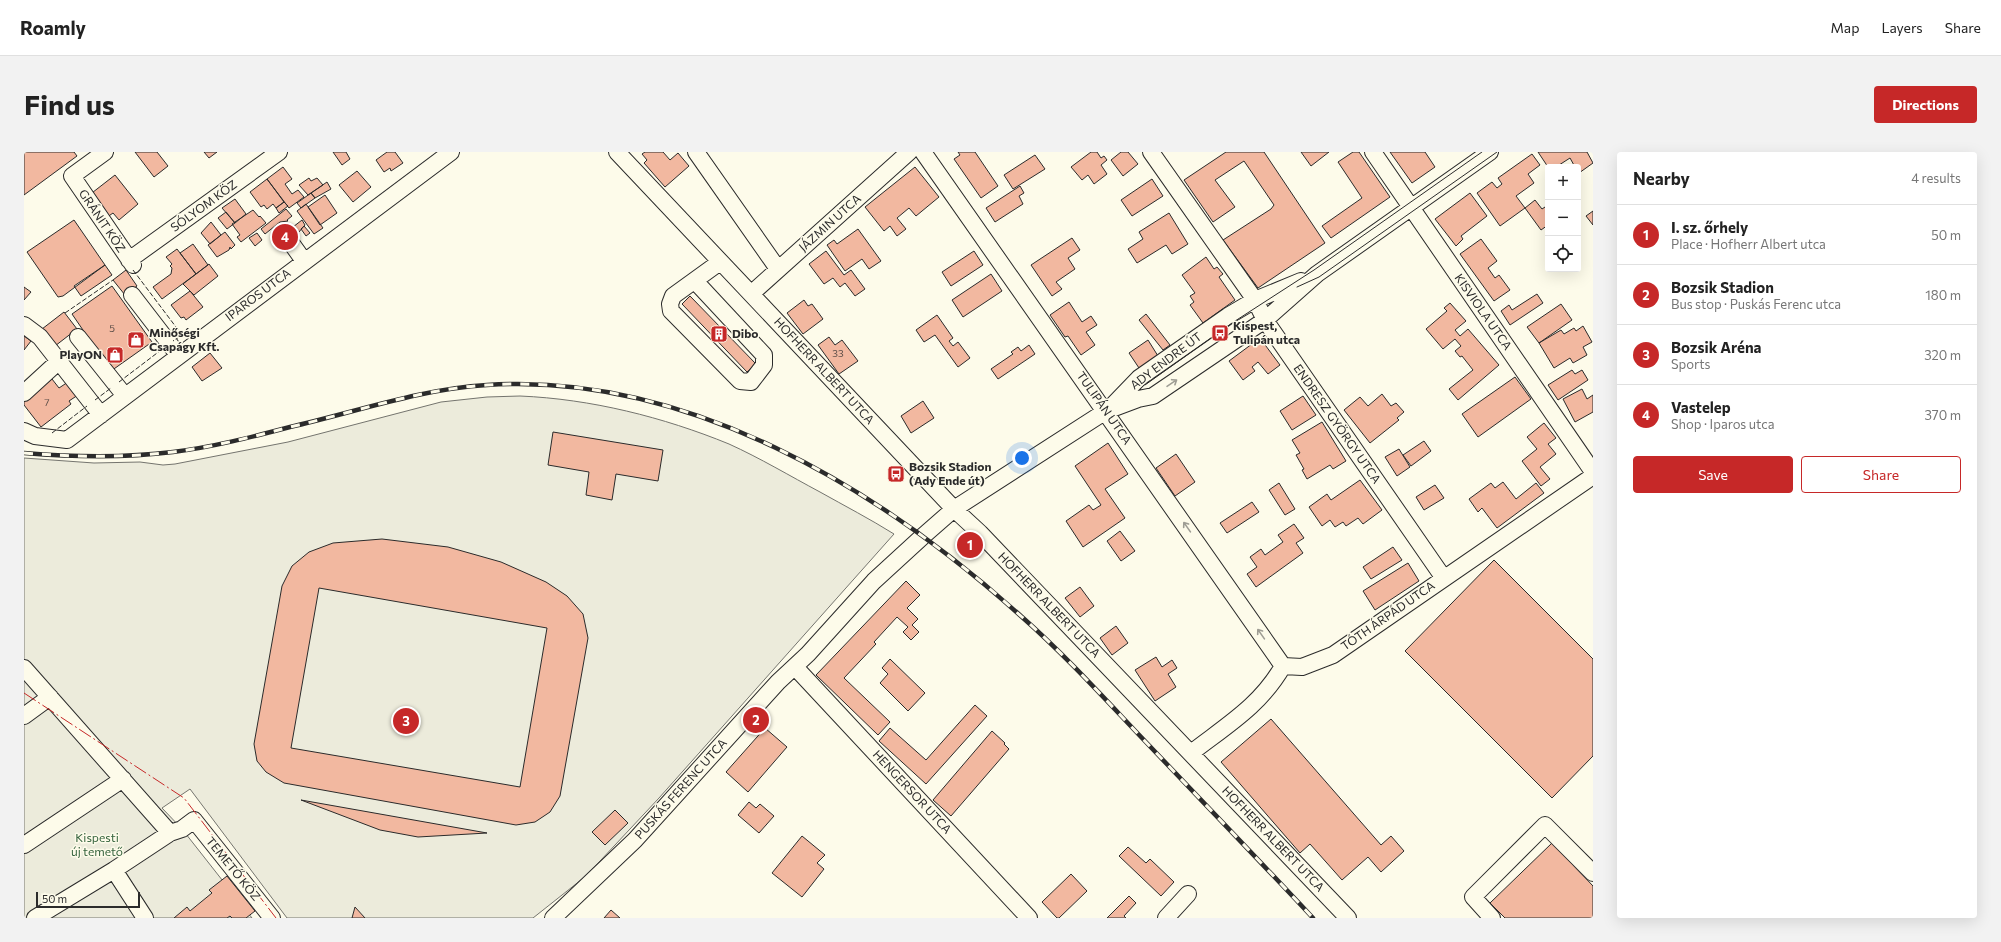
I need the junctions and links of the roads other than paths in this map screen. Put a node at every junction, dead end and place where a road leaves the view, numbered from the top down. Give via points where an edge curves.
1 (105, 152) edge
2 (279, 152) edge
3 (451, 152) edge
4 (617, 152) edge
5 (696, 152) edge
6 (909, 152) edge
7 (923, 152) edge
8 (1151, 152) edge
9 (1373, 152) edge
10 (1490, 152) edge
11 (1410, 206) junction
12 (284, 232) dead end
13 (304, 261) junction
14 (131, 262) joint
15 (720, 262) junction
16 (778, 269) junction
17 (1316, 274) junction
18 (695, 281) junction
19 (751, 294) junction
20 (132, 295) dead end
21 (1254, 300) junction
22 (1265, 320) junction
23 (24, 325) edge
24 (78, 337) dead end
25 (179, 356) junction
26 (59, 361) junction
27 (24, 394) edge
28 (125, 396) junction
29 (1106, 412) junction
30 (101, 415) junction
31 (24, 431) edge
32 (1593, 472) edge
33 (1593, 476) edge
34 (954, 509) junction
35 (922, 537) joint
36 (1443, 577) junction
37 (1283, 666) junction
38 (795, 667) junction
39 (24, 668) edge
40 (50, 697) junction
41 (24, 716) edge
42 (1191, 753) junction
43 (123, 780) junction
44 (170, 833) junction
45 (24, 844) edge
46 (114, 870) junction
47 (1593, 873) edge
48 (1188, 894) dead end
49 (35, 918) edge
50 (145, 918) edge
51 (272, 918) edge
52 (553, 918) edge
53 (1029, 918) edge
54 (1166, 918) edge
55 (1348, 918) edge
56 (1492, 918) edge

1 - 14 street, GRÁNIT KÖZ via 72,176
2 - 14 street, SÓLYOM KÖZ
3 - 13 street, IPAROS UTCA
4 - 15 street, HOFHERR ALBERT UTCA
5 - 16 street
6 - 16 street, JÁZMIN UTCA
7 - 29 street, TULIPÁN UTCA
8 - 21 street, ENDRESZ GYÖRGY UTCA
9 - 11 street, KISVIOLA UTCA
10 - 11 street, ADY ENDRE ÚT
11 - 17 street, ADY ENDRE ÚT
11 - 32 street, KISVIOLA UTCA
12 - 13 street
13 - 25 street, IPAROS UTCA
15 - 18 street
15 - 19 street, HOFHERR ALBERT UTCA
16 - 19 street, JÁZMIN UTCA
17 - 21 street, ADY ENDRE ÚT
17 - 22 street, ADY ENDRE ÚT
18 - 18 street via 764,355 764,365 751,382 740,381 672,311 670,304 674,296
19 - 34 street, HOFHERR ALBERT UTCA
20 - 25 street
21 - 22 street, ENDRESZ GYÖRGY UTCA
21 - 29 street, ADY ENDRE ÚT via 1139,378
29 -> 22 street, ADY ENDRE ÚT via 1153,396
22 - 36 street, ENDRESZ GYÖRGY UTCA
23 - 26 street via 40,337
24 - 28 street
25 - 28 street, IPAROS UTCA
26 - 27 street
26 - 30 street
28 - 30 street, IPAROS UTCA
29 - 34 street, ADY ENDRE ÚT
37 -> 29 street, TULIPÁN UTCA
30 - 31 street, IPAROS UTCA via 67,440 40,437
33 - 36 street, TÓTH ÁRPÁD UTCA
34 - 35 street, ADY ENDRE ÚT
34 - 42 street, HOFHERR ALBERT UTCA
35 - 38 street, PUSKÁS FERENC UTCA via 874,581
36 - 37 street, TÓTH ÁRPÁD UTCA via 1333,654 1302,667
37 - 42 street via 1264,694
38 - 52 street, PUSKÁS FERENC UTCA via 778,682 635,840
38 - 53 street, HENGERSOR UTCA
39 - 40 street
40 - 41 street
40 - 43 street
42 - 55 street, HOFHERR ALBERT UTCA
43 - 44 street
43 - 45 street
44 - 46 street
44 - 51 street, TEMETŐ KÖZ via 182,829 194,820
46 - 49 street
46 - 50 street
47 - 56 street via 1545,826 1473,897
48 - 54 street

